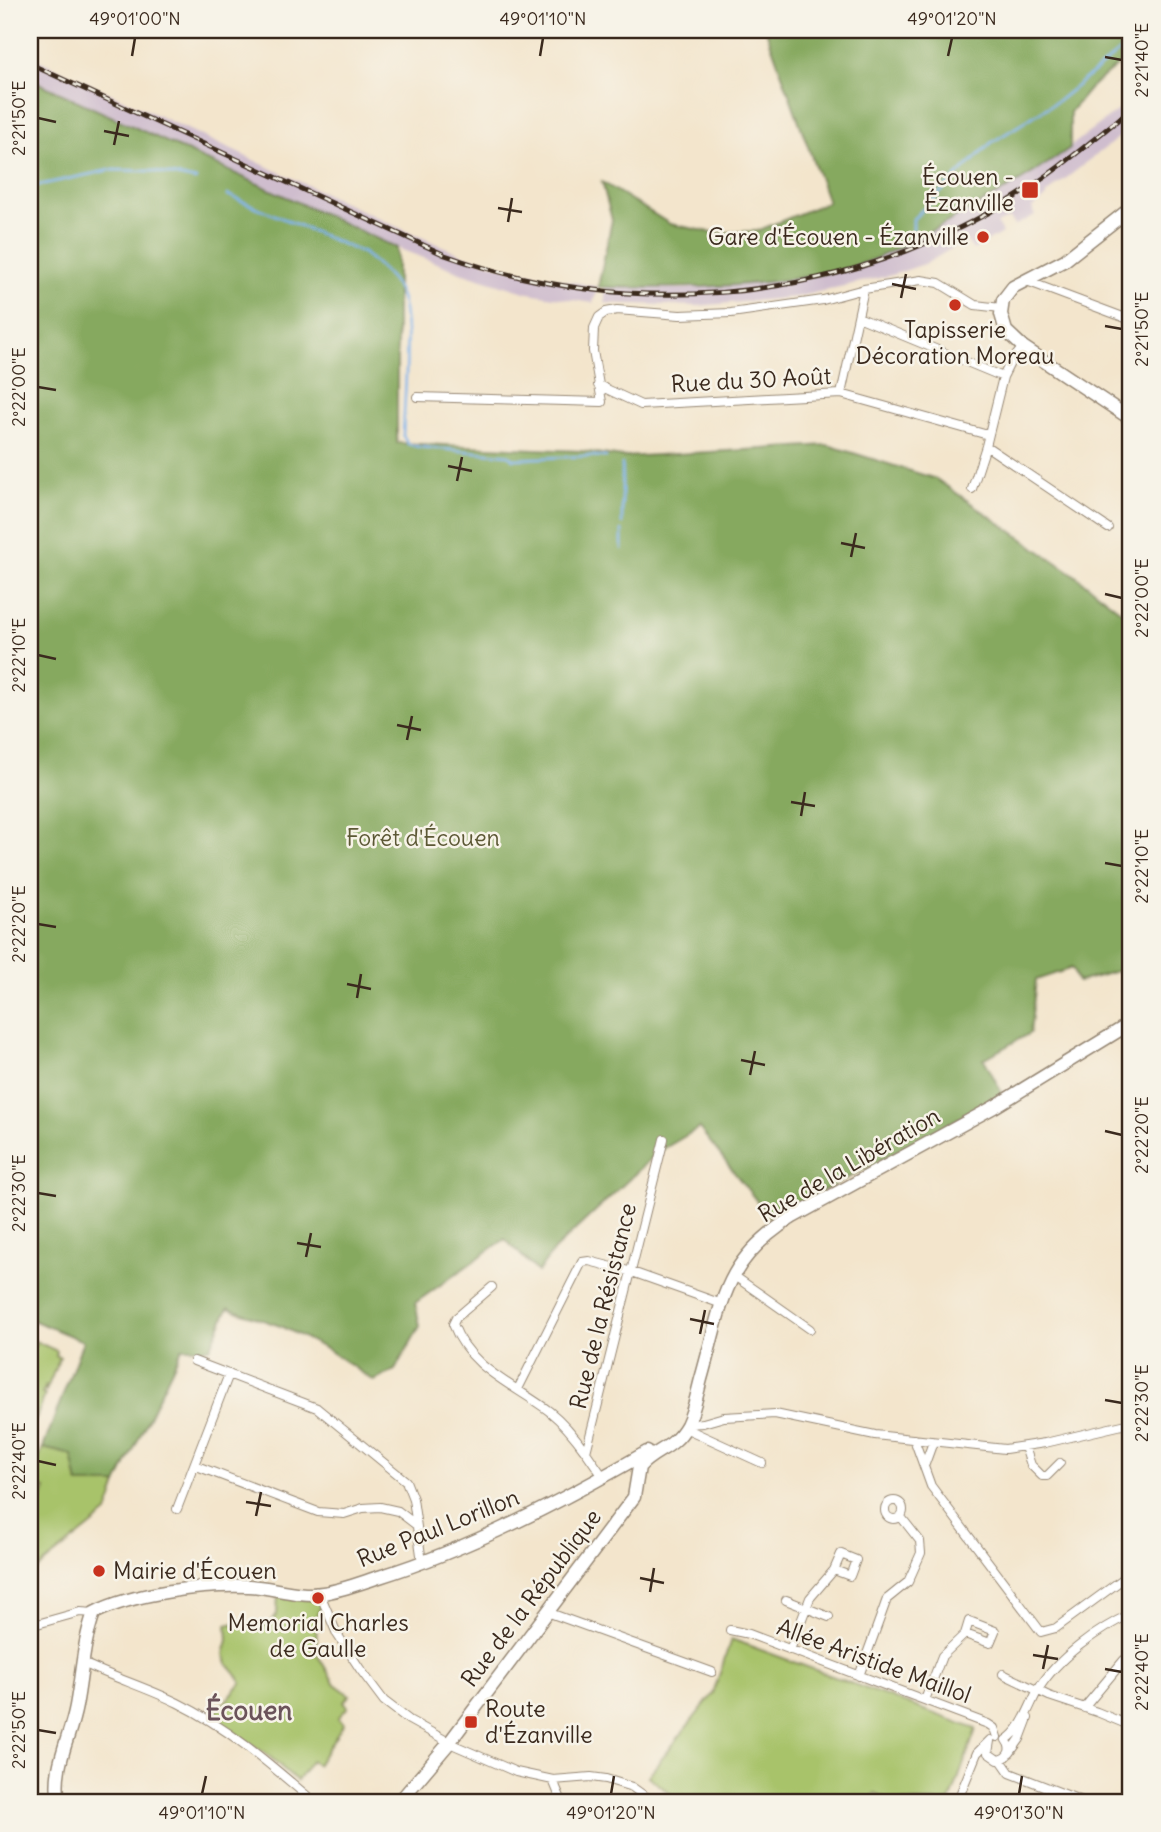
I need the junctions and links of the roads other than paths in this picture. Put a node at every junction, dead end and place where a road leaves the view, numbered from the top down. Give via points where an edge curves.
1 (1131, 208) edge
2 (1024, 280) junction
3 (864, 289) junction
4 (1001, 308) junction
5 (858, 317) junction
6 (1131, 320) edge
7 (1023, 347) junction
8 (1003, 377) junction
9 (598, 385) junction
10 (841, 394) junction
11 (417, 397) dead end
12 (1131, 419) edge
13 (988, 435) junction
14 (986, 446) junction
15 (972, 489) dead end
16 (1108, 528) dead end
17 (1131, 1023) edge
18 (664, 1139) dead end
19 (632, 1272) junction
20 (733, 1275) junction
21 (492, 1287) dead end
22 (722, 1304) junction
23 (810, 1329) dead end
24 (194, 1361) dead end
25 (229, 1374) junction
26 (518, 1389) junction
27 (1131, 1423) edge
28 (686, 1426) junction
29 (914, 1439) junction
30 (933, 1441) junction
31 (1025, 1447) junction
32 (586, 1452) junction
33 (762, 1463) dead end
34 (1060, 1463) dead end
35 (194, 1465) junction
36 (924, 1467) junction
37 (621, 1468) junction
38 (637, 1475) junction
39 (604, 1478) junction
40 (177, 1509) dead end
41 (901, 1517) dead end
42 (415, 1524) junction
43 (422, 1562) junction
44 (834, 1570) dead end
45 (1127, 1576) dead end
46 (320, 1594) junction
47 (786, 1600) dead end
48 (806, 1608) junction
49 (547, 1612) junction
50 (94, 1613) junction
51 (1131, 1614) edge
52 (829, 1617) dead end
53 (30, 1626) edge
54 (730, 1630) dead end
55 (965, 1634) dead end
56 (790, 1650) junction
57 (1131, 1658) edge
58 (83, 1664) junction
59 (712, 1672) dead end
60 (1003, 1674) dead end
61 (859, 1676) junction
62 (1038, 1690) junction
63 (925, 1700) junction
64 (1032, 1702) junction
65 (1084, 1708) junction
66 (1131, 1726) edge
67 (994, 1739) junction
68 (1006, 1740) junction
69 (449, 1743) junction
70 (1001, 1758) junction
71 (553, 1780) junction
72 (59, 1802) edge
73 (314, 1802) edge
74 (399, 1802) edge
75 (562, 1802) edge
76 (653, 1802) edge
77 (957, 1802) edge
78 (962, 1802) edge
79 (1085, 1802) edge

1 - 2 main road via 1065,260
2 - 4 main road via 1007,292
2 - 6 street
3 - 4 street via 921,280 939,283 975,305
3 - 5 street
3 - 9 street via 823,300 731,313 617,310 602,314 593,339
4 - 7 main road via 1006,331
5 - 8 street
5 - 10 street
7 - 8 street
7 - 12 main road
8 - 13 street
9 - 10 street, Rue du 30 Août via 641,405
9 - 11 street via 602,402
10 - 13 street, Rue du 30 Août
13 - 14 street
14 - 15 street
14 - 16 street
17 - 20 main road, Rue de la Libération via 994,1107 784,1223 752,1248
18 - 19 street, Rue de la Résistance
19 - 22 street
19 - 26 street via 582,1262
19 - 32 street, Rue de la Résistance
20 - 22 main road, Rue de la Libération
20 - 23 street
21 - 26 street via 453,1324 473,1359
22 - 28 main road, Rue de la Libération
24 - 25 street
25 - 35 street
25 - 42 street via 317,1408 351,1434 406,1481
26 - 32 street via 552,1413
27 - 31 street
28 - 29 street via 775,1414
28 - 33 street
28 - 37 main road, Rue Paul Lorillon
28 - 38 main road via 670,1446 642,1463
29 - 30 street
29 - 36 street
30 - 31 street
30 - 36 street
31 - 34 street via 1031,1465 1042,1476
32 - 39 street
35 - 40 street
35 - 42 street via 318,1512 344,1514 380,1507 398,1511
36 - 45 street via 931,1486 1041,1632 1056,1628
37 - 38 street
37 - 39 main road, Rue Paul Lorillon
38 - 49 main road, Rue de la République via 634,1497
39 - 43 main road, Rue Paul Lorillon
41 - 61 street via 920,1541 921,1553 908,1582 887,1599
42 - 43 street
43 - 46 main road, Rue Paul Lorillon
44 - 48 street
46 - 50 main road, Rue Paul Lorillon via 198,1588 110,1604
46 - 69 street via 337,1634 384,1701
47 - 48 street
48 - 52 street
48 - 56 street
49 - 59 street
49 - 69 main road, Rue de la République
50 - 53 street via 80,1612
50 - 58 main road
51 - 62 street via 1077,1648
54 - 56 street, Allée Aristide Maillol
55 - 63 street via 942,1656
56 - 61 street, Allée Aristide Maillol
57 - 65 street
58 - 72 main road via 73,1722 56,1779
58 - 73 street via 194,1711 260,1755
60 - 62 street
61 - 63 street, Allée Aristide Maillol
62 - 64 street
62 - 65 street
63 - 67 street, Allée Aristide Maillol via 988,1724 994,1728
64 - 68 street via 1016,1732
64 - 70 street via 1020,1739
65 - 66 street
67 - 68 street, Allée Aristide Maillol
67 - 70 street via 987,1748
67 - 77 street via 977,1753
68 - 70 street via 1010,1749
69 - 71 street via 516,1772
69 - 74 main road, Rue de la République
70 - 78 street via 983,1760 977,1766
70 - 79 street via 1010,1773
71 - 75 street
71 - 76 street via 606,1779 632,1787

